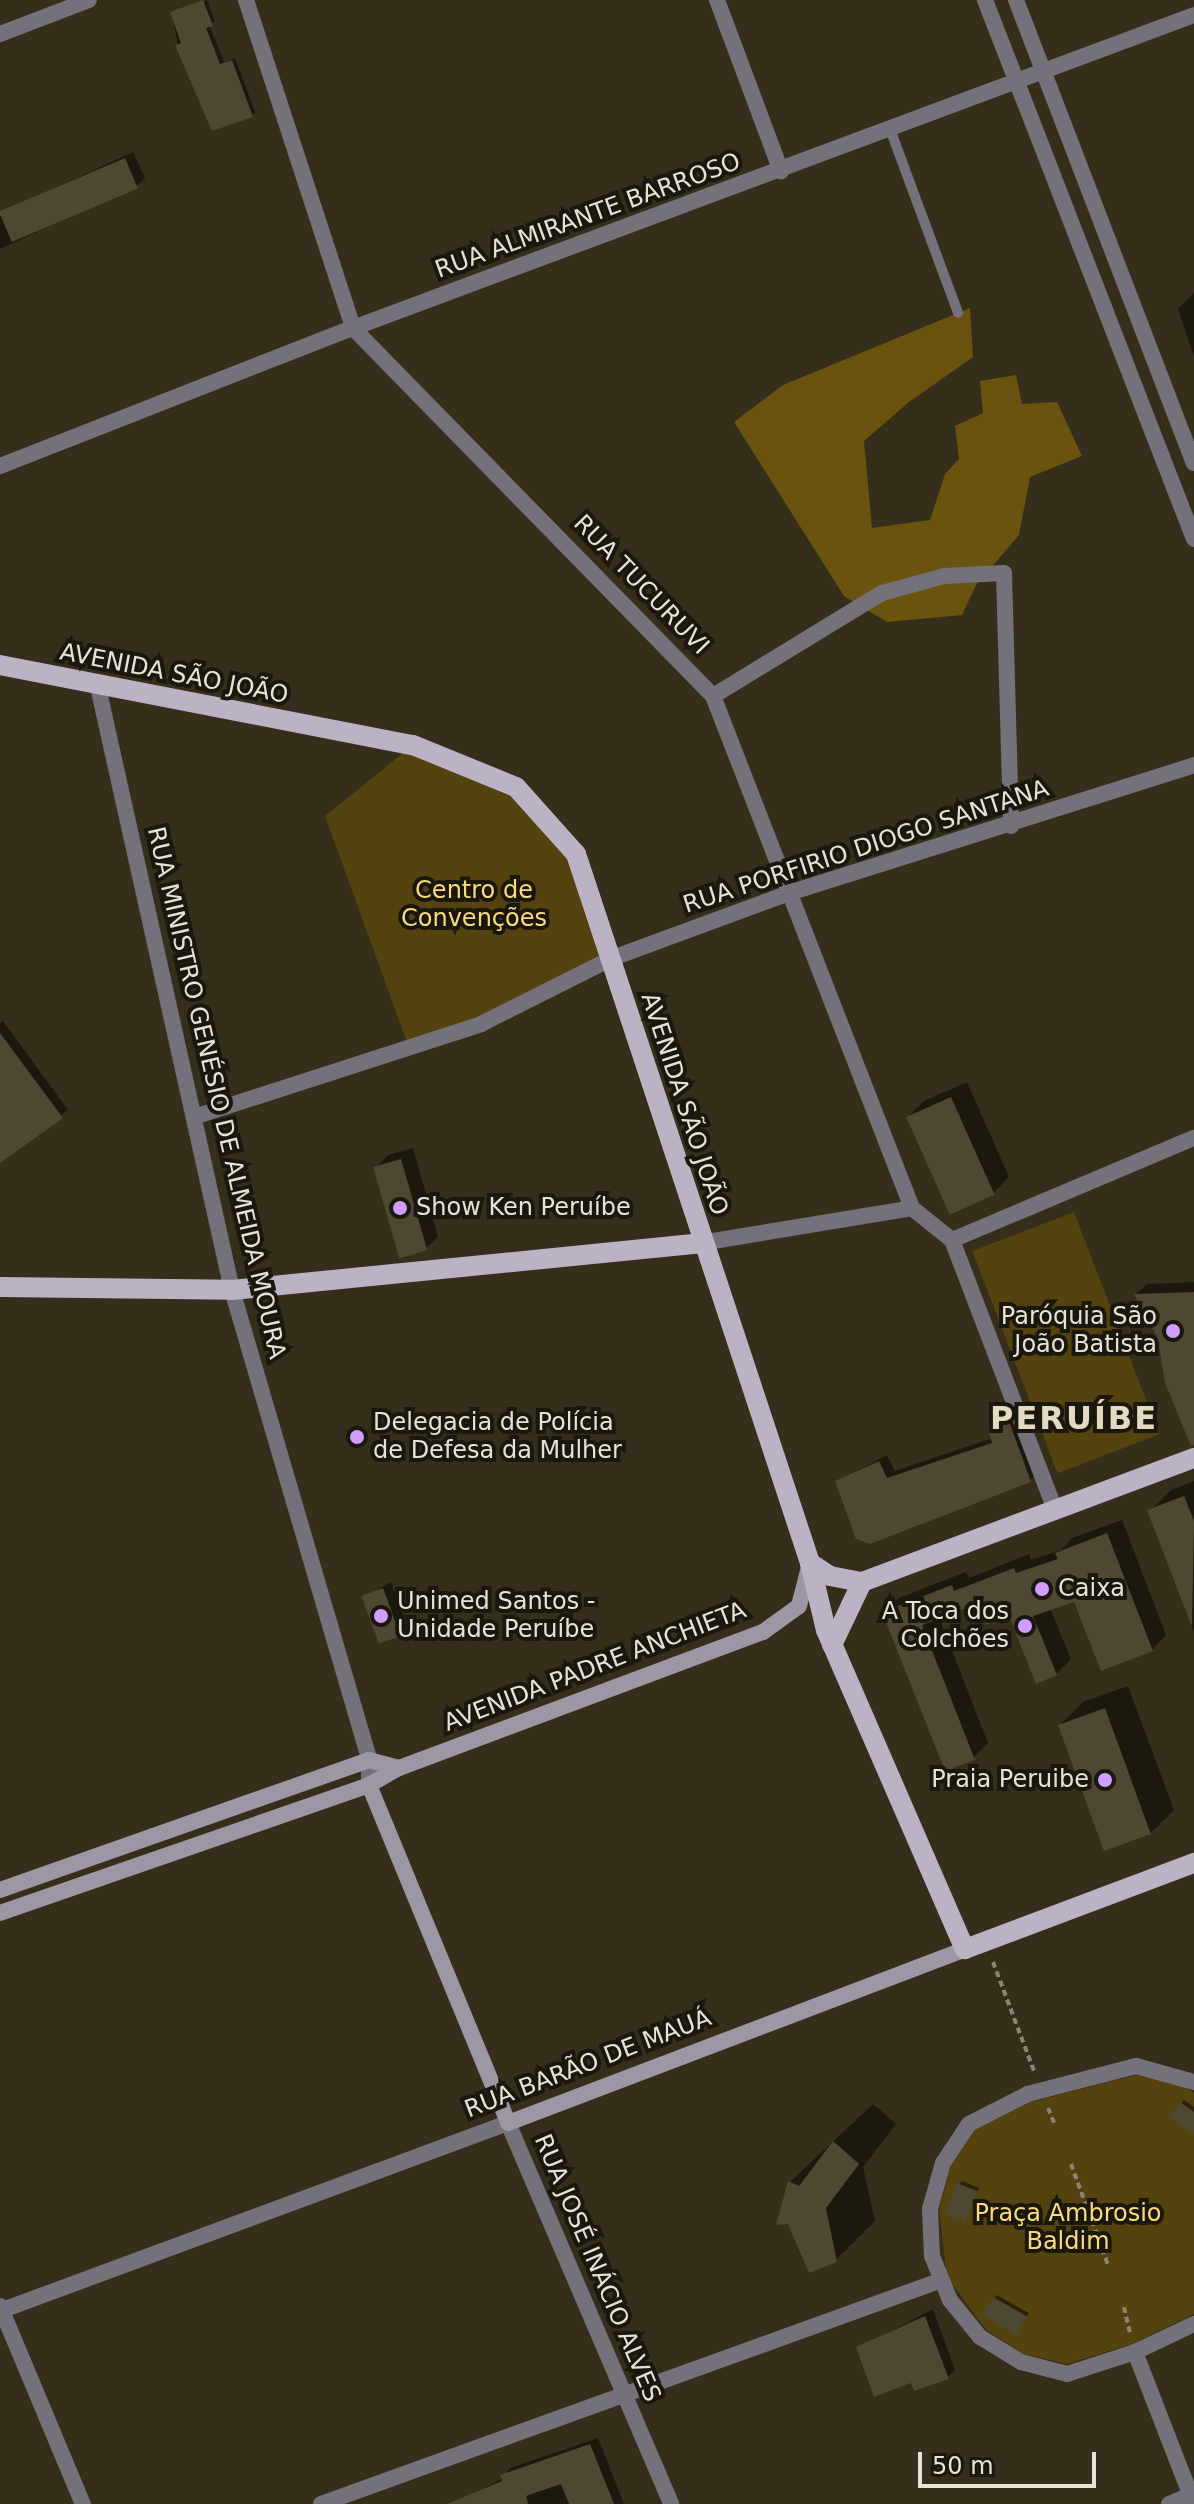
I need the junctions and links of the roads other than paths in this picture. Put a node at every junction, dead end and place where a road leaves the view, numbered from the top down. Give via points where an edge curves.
1 (89, 0) edge
2 (246, 0) edge
3 (717, 0) edge
4 (985, 0) edge
5 (1016, 0) edge
6 (1194, 15) edge
7 (0, 34) edge
8 (1044, 72) junction
9 (1018, 84) junction
10 (890, 129) junction
11 (781, 171) junction
12 (958, 313) dead end
13 (353, 328) junction
14 (1193, 457) edge
15 (1166, 465) junction
16 (0, 466) edge
17 (1194, 539) edge
18 (0, 665) edge
19 (98, 687) junction
20 (713, 696) junction
21 (1194, 765) edge
22 (1011, 826) junction
23 (792, 892) junction
24 (610, 959) junction
25 (197, 1116) junction
26 (1194, 1138) edge
27 (912, 1208) junction
28 (952, 1240) junction
29 (701, 1243) junction
30 (0, 1287) edge
31 (232, 1290) junction
32 (1194, 1458) edge
33 (1055, 1510) junction
34 (810, 1563) junction
35 (862, 1582) junction
36 (832, 1645) junction
37 (369, 1760) junction
38 (399, 1768) junction
39 (369, 1785) junction
40 (1194, 1863) edge
41 (0, 1890) edge
42 (0, 1913) edge
43 (965, 1949) junction
44 (1194, 2082) edge
45 (508, 2123) junction
46 (939, 2281) junction
47 (1, 2309) edge
48 (1194, 2324) edge
49 (1135, 2352) junction
50 (626, 2393) junction
51 (1192, 2500) edge
52 (83, 2504) edge
53 (321, 2504) edge
54 (671, 2504) edge
55 (1169, 2504) edge

1 - 7 street
2 - 13 street, RUA TUCURUVI
3 - 11 street
4 - 9 street
5 - 8 street
6 - 8 street, RUA ALMIRANTE BARROSO
8 - 9 street, RUA ALMIRANTE BARROSO
8 - 14 street
9 - 10 street, RUA ALMIRANTE BARROSO
9 - 15 street
10 - 11 street, RUA ALMIRANTE BARROSO
10 - 12 lane
11 - 13 street, RUA ALMIRANTE BARROSO
13 - 16 street, RUA ALMIRANTE BARROSO
13 - 20 street, RUA TUCURUVI
14 - 15 street
15 - 17 street
18 - 19 main road, AVENIDA SÃO JOÃO
19 - 24 main road, AVENIDA SÃO JOÃO via 413,745 516,787 576,854
19 - 25 street, RUA MINISTRO GENÉSIO DE ALMEIDA MOURA
20 - 22 street via 882,593 944,576 1004,573
20 - 23 street, RUA TUCURUVI
21 - 22 street, RUA PORFIRIO DIOGO SANTANA
22 - 23 street, RUA PORFIRIO DIOGO SANTANA
23 - 24 street, RUA PORFIRIO DIOGO SANTANA
23 - 27 street, RUA TUCURUVI
24 - 25 street, RUA PORFIRIO DIOGO SANTANA via 481,1024
24 - 29 main road, AVENIDA SÃO JOÃO
25 - 31 street, RUA MINISTRO GENÉSIO DE ALMEIDA MOURA
26 - 28 street
27 - 28 street
27 - 29 street
28 - 33 street
29 - 31 main road
29 - 34 main road, AVENIDA SÃO JOÃO
30 - 31 main road
31 - 37 street, RUA MINISTRO GENÉSIO DE ALMEIDA MOURA
32 - 33 main road
33 - 35 main road
34 - 35 main road via 830,1576
34 - 36 main road, AVENIDA SÃO JOÃO
34 - 38 main road, AVENIDA PADRE ANCHIETA via 799,1606 763,1632
35 - 36 main road
36 - 43 main road, AVENIDA SÃO JOÃO
37 - 38 main road
37 - 39 street, RUA MINISTRO GENÉSIO DE ALMEIDA MOURA
37 - 41 main road
38 - 39 main road, AVENIDA PADRE ANCHIETA
39 - 42 main road, AVENIDA PADRE ANCHIETA
39 - 45 main road, RUA JOSÉ INÁCIO ALVES
40 - 43 main road, RUA BARÃO DE MAUÁ
43 - 45 main road, RUA BARÃO DE MAUÁ
44 - 46 street via 1136,2066 1041,2090 969,2124 943,2163 930,2209
45 - 47 street, RUA BARÃO DE MAUÁ
45 - 50 street, RUA JOSÉ INÁCIO ALVES
46 - 49 street via 980,2337 1021,2362 1067,2374
46 - 50 street
47 - 52 street
48 - 49 street
49 - 51 street
50 - 53 street
50 - 54 street, RUA JOSÉ INÁCIO ALVES
51 - 55 street

